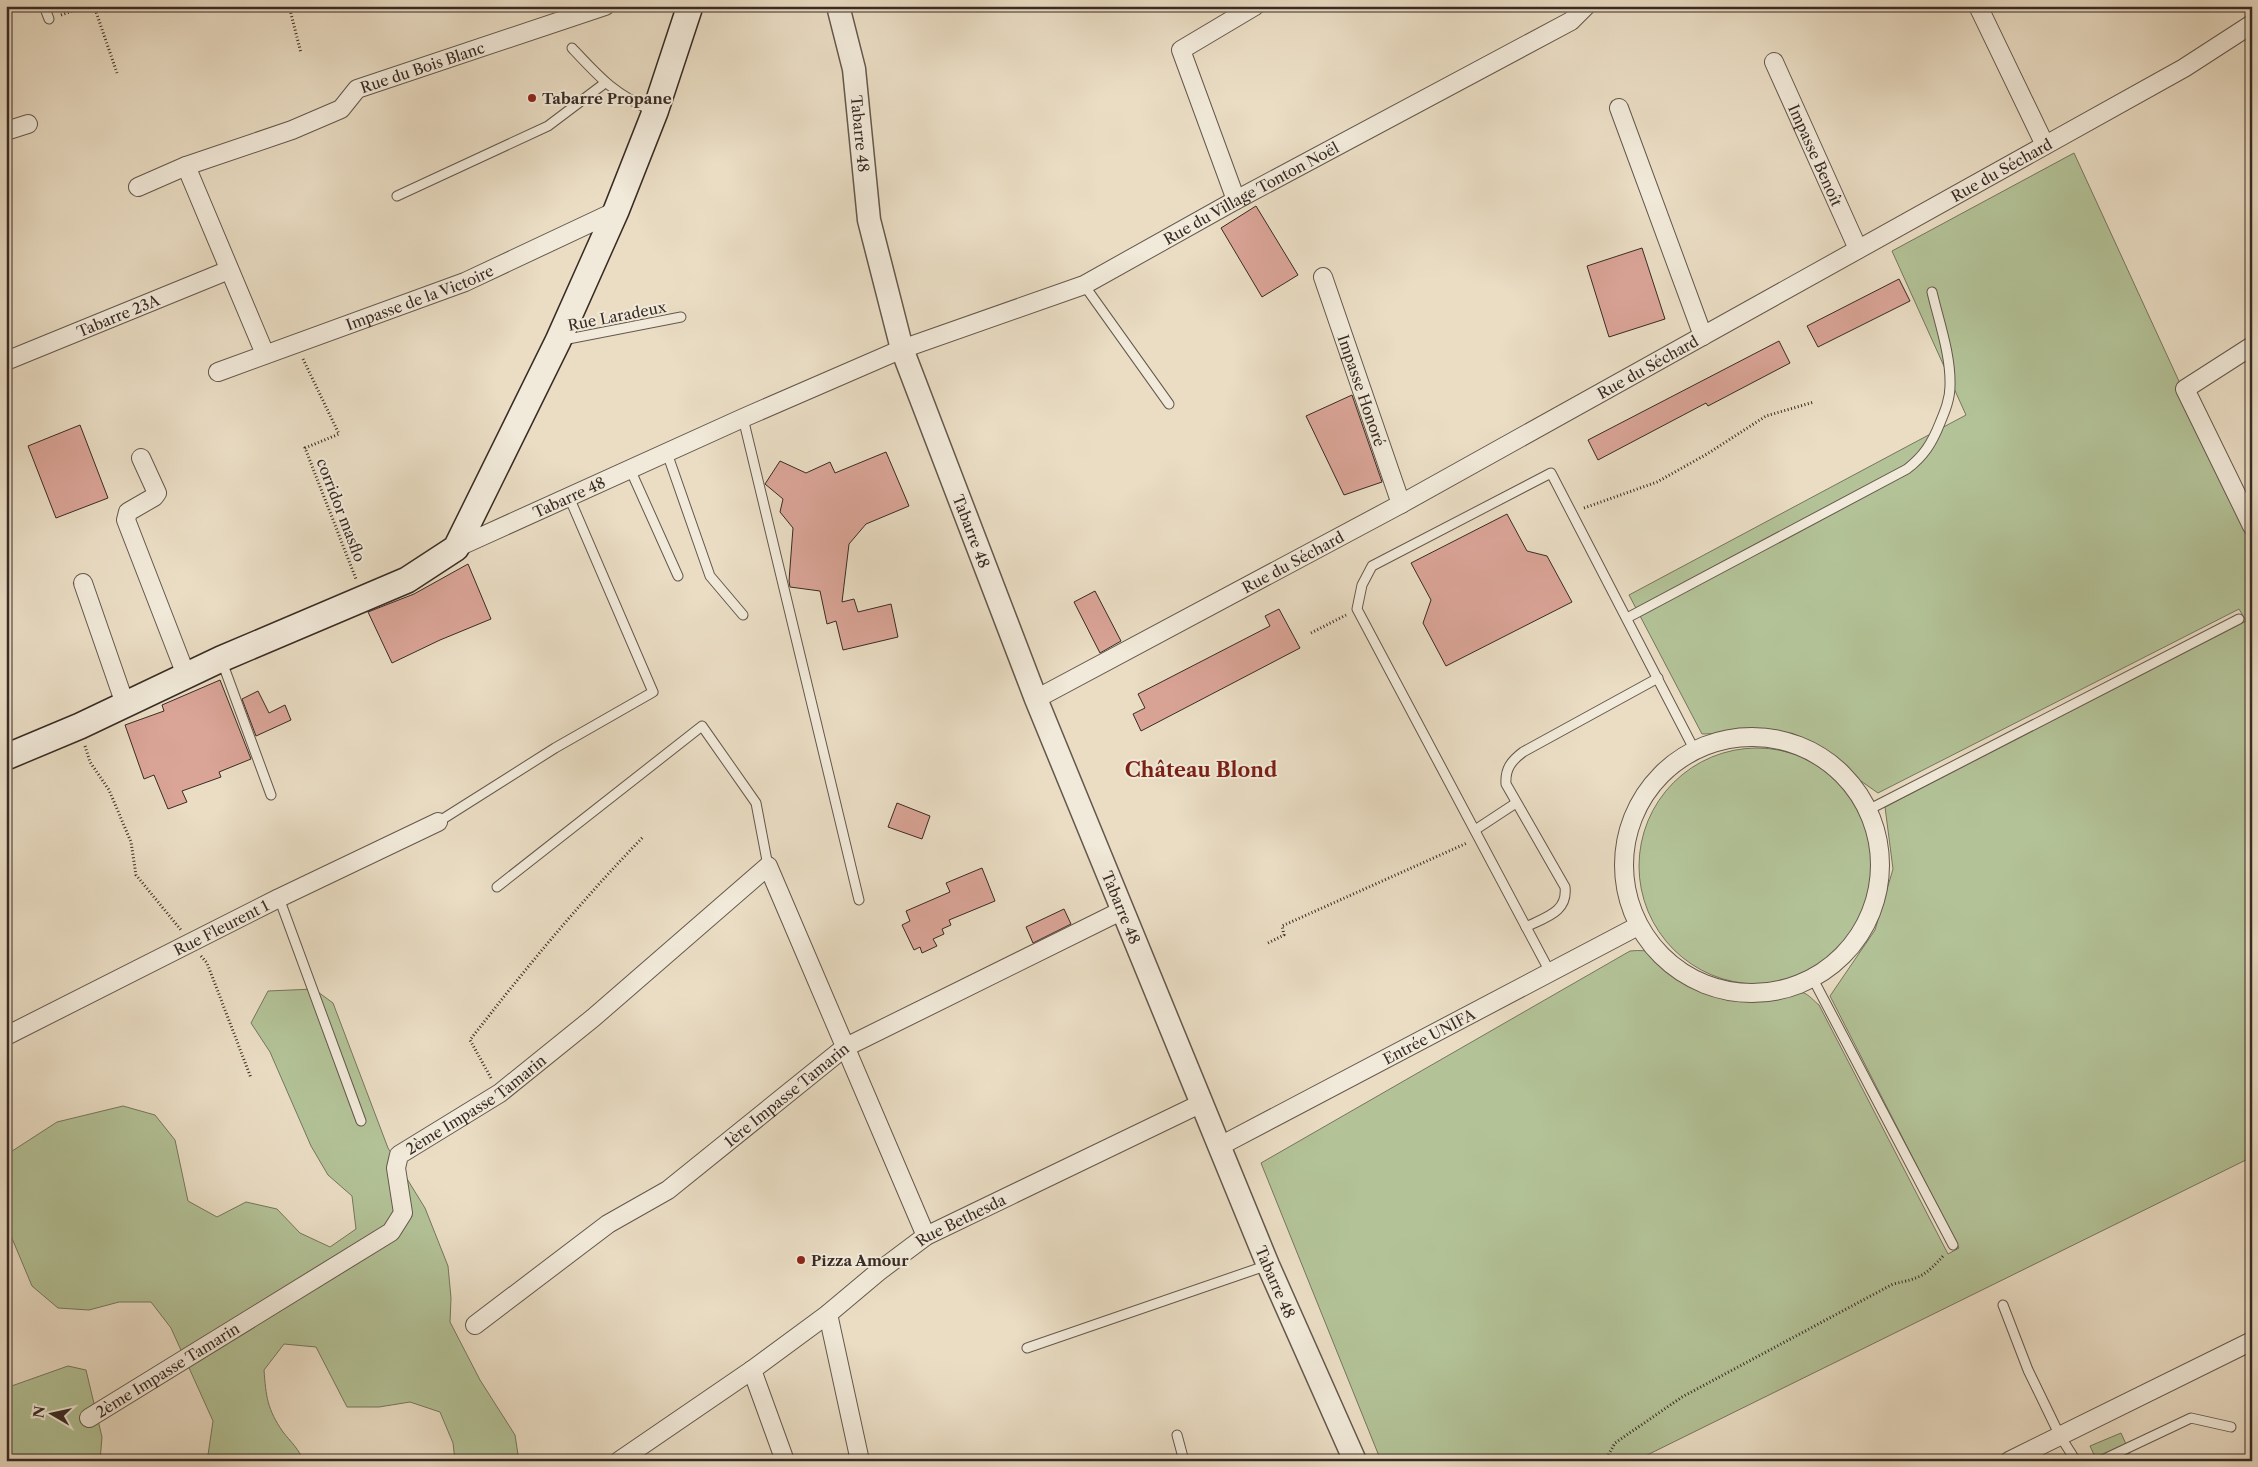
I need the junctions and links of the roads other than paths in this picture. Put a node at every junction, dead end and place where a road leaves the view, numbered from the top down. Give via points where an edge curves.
1 (44, 6) edge
2 (605, 6) edge
3 (690, 6) edge
4 (838, 6) edge
5 (1255, 6) edge
6 (1586, 6) edge
7 (1978, 6) edge
8 (1569, 14) edge
9 (49, 19) road end
10 (2252, 24) edge
11 (572, 48) dead end
12 (1774, 62) dead end
13 (604, 83) junction
14 (1618, 108) dead end
15 (655, 112) junction
16 (28, 124) dead end
17 (6, 131) edge
18 (2046, 145) junction
19 (186, 166) junction
20 (138, 187) dead end
21 (397, 196) dead end
22 (1236, 200) junction
23 (616, 211) junction
24 (1858, 249) junction
25 (230, 270) junction
26 (1323, 278) dead end
27 (1084, 285) junction
28 (1932, 292) dead end
29 (681, 317) dead end
30 (1703, 336) junction
31 (558, 341) junction
32 (2252, 346) edge
33 (902, 349) junction
34 (265, 354) junction
35 (6, 361) edge
36 (218, 372) dead end
37 (1170, 404) dead end
38 (742, 418) junction
39 (667, 453) junction
40 (141, 458) dead end
41 (630, 469) junction
42 (569, 497) junction
43 (1401, 504) junction
44 (2252, 526) edge
45 (456, 548) junction
46 (678, 576) dead end
47 (82, 583) dead end
48 (743, 615) dead end
49 (1627, 618) junction
50 (2239, 619) dead end
51 (221, 659) junction
52 (186, 675) junction
53 (1658, 678) junction
54 (1036, 699) junction
55 (125, 704) junction
56 (1694, 749) junction
57 (6, 757) edge
58 (271, 795) dead end
59 (1516, 803) junction
60 (1868, 810) junction
61 (438, 822) joint
62 (1476, 834) junction
63 (768, 866) junction
64 (497, 887) dead end
65 (279, 898) junction
66 (859, 900) dead end
67 (1123, 910) junction
68 (1638, 926) junction
69 (1526, 927) junction
70 (1550, 972) junction
71 (1813, 979) junction
72 (6, 1036) edge
73 (844, 1048) junction
74 (1202, 1103) junction
75 (361, 1121) dead end
76 (1220, 1146) junction
77 (926, 1236) junction
78 (1952, 1245) road end
79 (1268, 1265) junction
80 (2003, 1305) dead end
81 (828, 1314) junction
82 (475, 1325) dead end
83 (2252, 1341) edge
84 (1028, 1348) dead end
85 (752, 1370) junction
86 (88, 1418) dead end
87 (2231, 1427) dead end
88 (1177, 1435) dead end
89 (2060, 1436) junction
90 (618, 1461) edge
91 (785, 1461) edge
92 (860, 1461) edge
93 (1184, 1461) edge
94 (1355, 1461) edge
95 (2009, 1461) edge
96 (2076, 1461) edge
97 (2100, 1461) edge

1 - 9 lane
2 - 19 street, Rue du Bois Blanc via 369,84 357,89 341,108 292,130
3 - 15 main road
4 - 33 street, Tabarre 48 via 854,69 869,220
5 - 22 street via 1181,50
6 - 8 street, Rue du Village Tonton Noël
7 - 18 street
8 - 22 street, Rue du Village Tonton Noël
10 - 18 street, Rue du Séchard via 2184,68
11 - 13 lane
12 - 24 street, Impasse Benoît
13 - 15 lane
13 - 21 lane via 548,126
14 - 30 street
15 - 23 main road
16 - 17 street
18 - 24 street, Rue du Séchard
19 - 20 street, Rue du Bois Blanc
19 - 25 street
22 - 27 street, Rue du Village Tonton Noël
23 - 31 main road
23 - 34 street, Impasse de la Victoire via 465,282
24 - 30 street, Rue du Séchard
25 - 34 street
25 - 35 street, Tabarre 23A
26 - 43 street, Impasse Honoré
27 - 33 street, Rue du Village Tonton Noël
27 - 37 lane
28 - 49 lane via 1948,362 1950,386 1948,405 1932,444 1921,458 1907,469
29 - 31 lane, Rue Laradeux
30 - 43 street, Rue du Séchard
31 - 45 main road
32 - 44 street via 2185,389
33 - 38 street, Tabarre 48
33 - 54 street, Tabarre 48
34 - 36 street, Impasse de la Victoire
38 - 39 street, Tabarre 48
38 - 66 lane
39 - 41 street, Tabarre 48
39 - 48 lane via 710,576
40 - 52 street via 156,493 128,512 126,520
41 - 42 street, Tabarre 48
41 - 46 lane
42 - 45 street, Tabarre 48
42 - 61 lane via 653,692 555,748
43 - 54 street, Rue du Séchard
45 - 51 main road via 407,580
47 - 55 street
49 - 53 lane
49 - 62 lane via 1551,473 1372,566 1362,585 1358,609
50 - 60 lane
51 - 52 main road
51 - 58 lane
52 - 55 main road
53 - 56 lane
53 - 59 lane via 1515,758 1508,767 1506,784
54 - 67 street, Tabarre 48
55 - 57 main road
56 - 60 street via 1734,737 1774,737 1813,751 1846,776
56 - 68 street via 1661,773 1637,806 1624,846 1624,887
59 - 62 lane
59 - 69 lane via 1565,887 1566,896 1560,909
60 - 71 street via 1880,847 1879,886 1867,924 1844,955
61 - 65 street, Rue Fleurent 1
62 - 69 lane
63 - 64 lane via 756,803 702,726
63 - 73 street
63 - 86 street, 2ème Impasse Tamarin via 500,1093 399,1155 396,1168 403,1214 391,1232
65 - 72 street, Rue Fleurent 1
65 - 75 lane
67 - 73 street, 1ère Impasse Tamarin
67 - 74 street, Tabarre 48
68 - 70 street, Entrée UNIFA
68 - 71 street via 1662,959 1695,982 1734,994 1775,993
69 - 70 lane
70 - 76 street, Entrée UNIFA
71 - 78 lane
73 - 77 street
73 - 82 street, 1ère Impasse Tamarin via 668,1190 608,1224
74 - 76 street, Tabarre 48
74 - 77 street, Rue Bethesda
76 - 79 street, Tabarre 48
77 - 81 street, Rue Bethesda
79 - 84 lane
79 - 94 street, Tabarre 48
80 - 89 lane via 2028,1370
81 - 85 street, Rue Bethesda
81 - 92 street
83 - 89 street
85 - 90 street, Rue Bethesda
85 - 91 street
87 - 97 lane via 2191,1418
88 - 93 lane
89 - 95 street
89 - 96 lane

